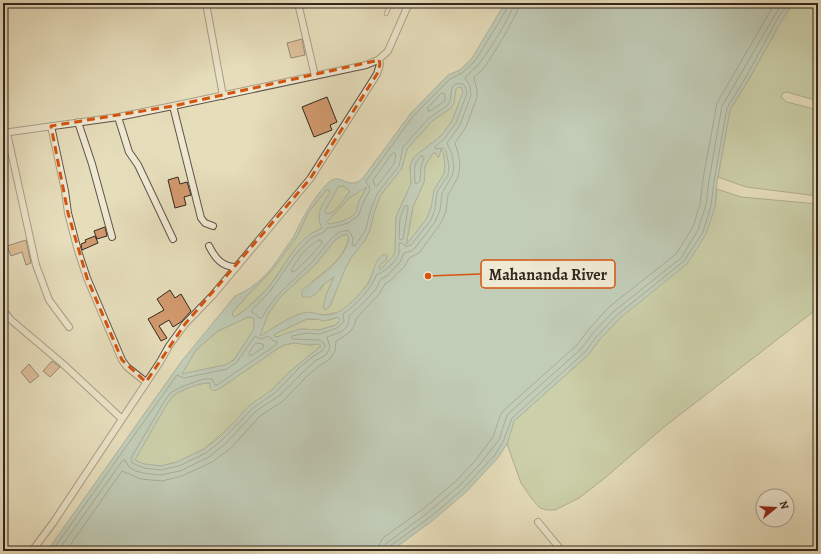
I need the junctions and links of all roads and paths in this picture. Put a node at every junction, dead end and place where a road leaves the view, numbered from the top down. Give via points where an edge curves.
1 (35, 3) edge
2 (206, 3) edge
3 (298, 3) edge
4 (391, 3) edge
5 (409, 3) edge
6 (30, 5) dead end
7 (386, 14) dead end
8 (379, 60) junction
9 (315, 76) junction
10 (223, 96) junction
11 (173, 106) junction
12 (118, 117) junction
13 (78, 122) junction
14 (51, 126) junction
15 (5, 133) edge
16 (213, 226) dead end
17 (112, 237) dead end
18 (173, 239) dead end
19 (209, 246) dead end
20 (236, 267) junction
21 (3, 310) edge
22 (70, 327) dead end
23 (146, 382) junction
24 (122, 419) junction
25 (538, 522) dead end
26 (32, 551) edge
27 (562, 551) edge

1 - 6 lane
2 - 10 street
3 - 9 street
4 - 7 lane
5 - 8 street via 388,51
8 - 9 street
8 - 20 street via 377,74 310,178
9 - 10 street
10 - 11 street
11 - 12 street
11 - 16 street via 202,218 205,223
12 - 13 street
12 - 18 street via 129,152 138,165
13 - 14 street
13 - 17 street
14 - 15 street
14 - 23 street via 68,213 87,278 122,360
15 - 22 street via 36,266 49,300
19 - 20 street via 223,265
20 - 23 street via 185,324
21 - 24 street
23 - 24 street
24 - 26 street
25 - 27 street

